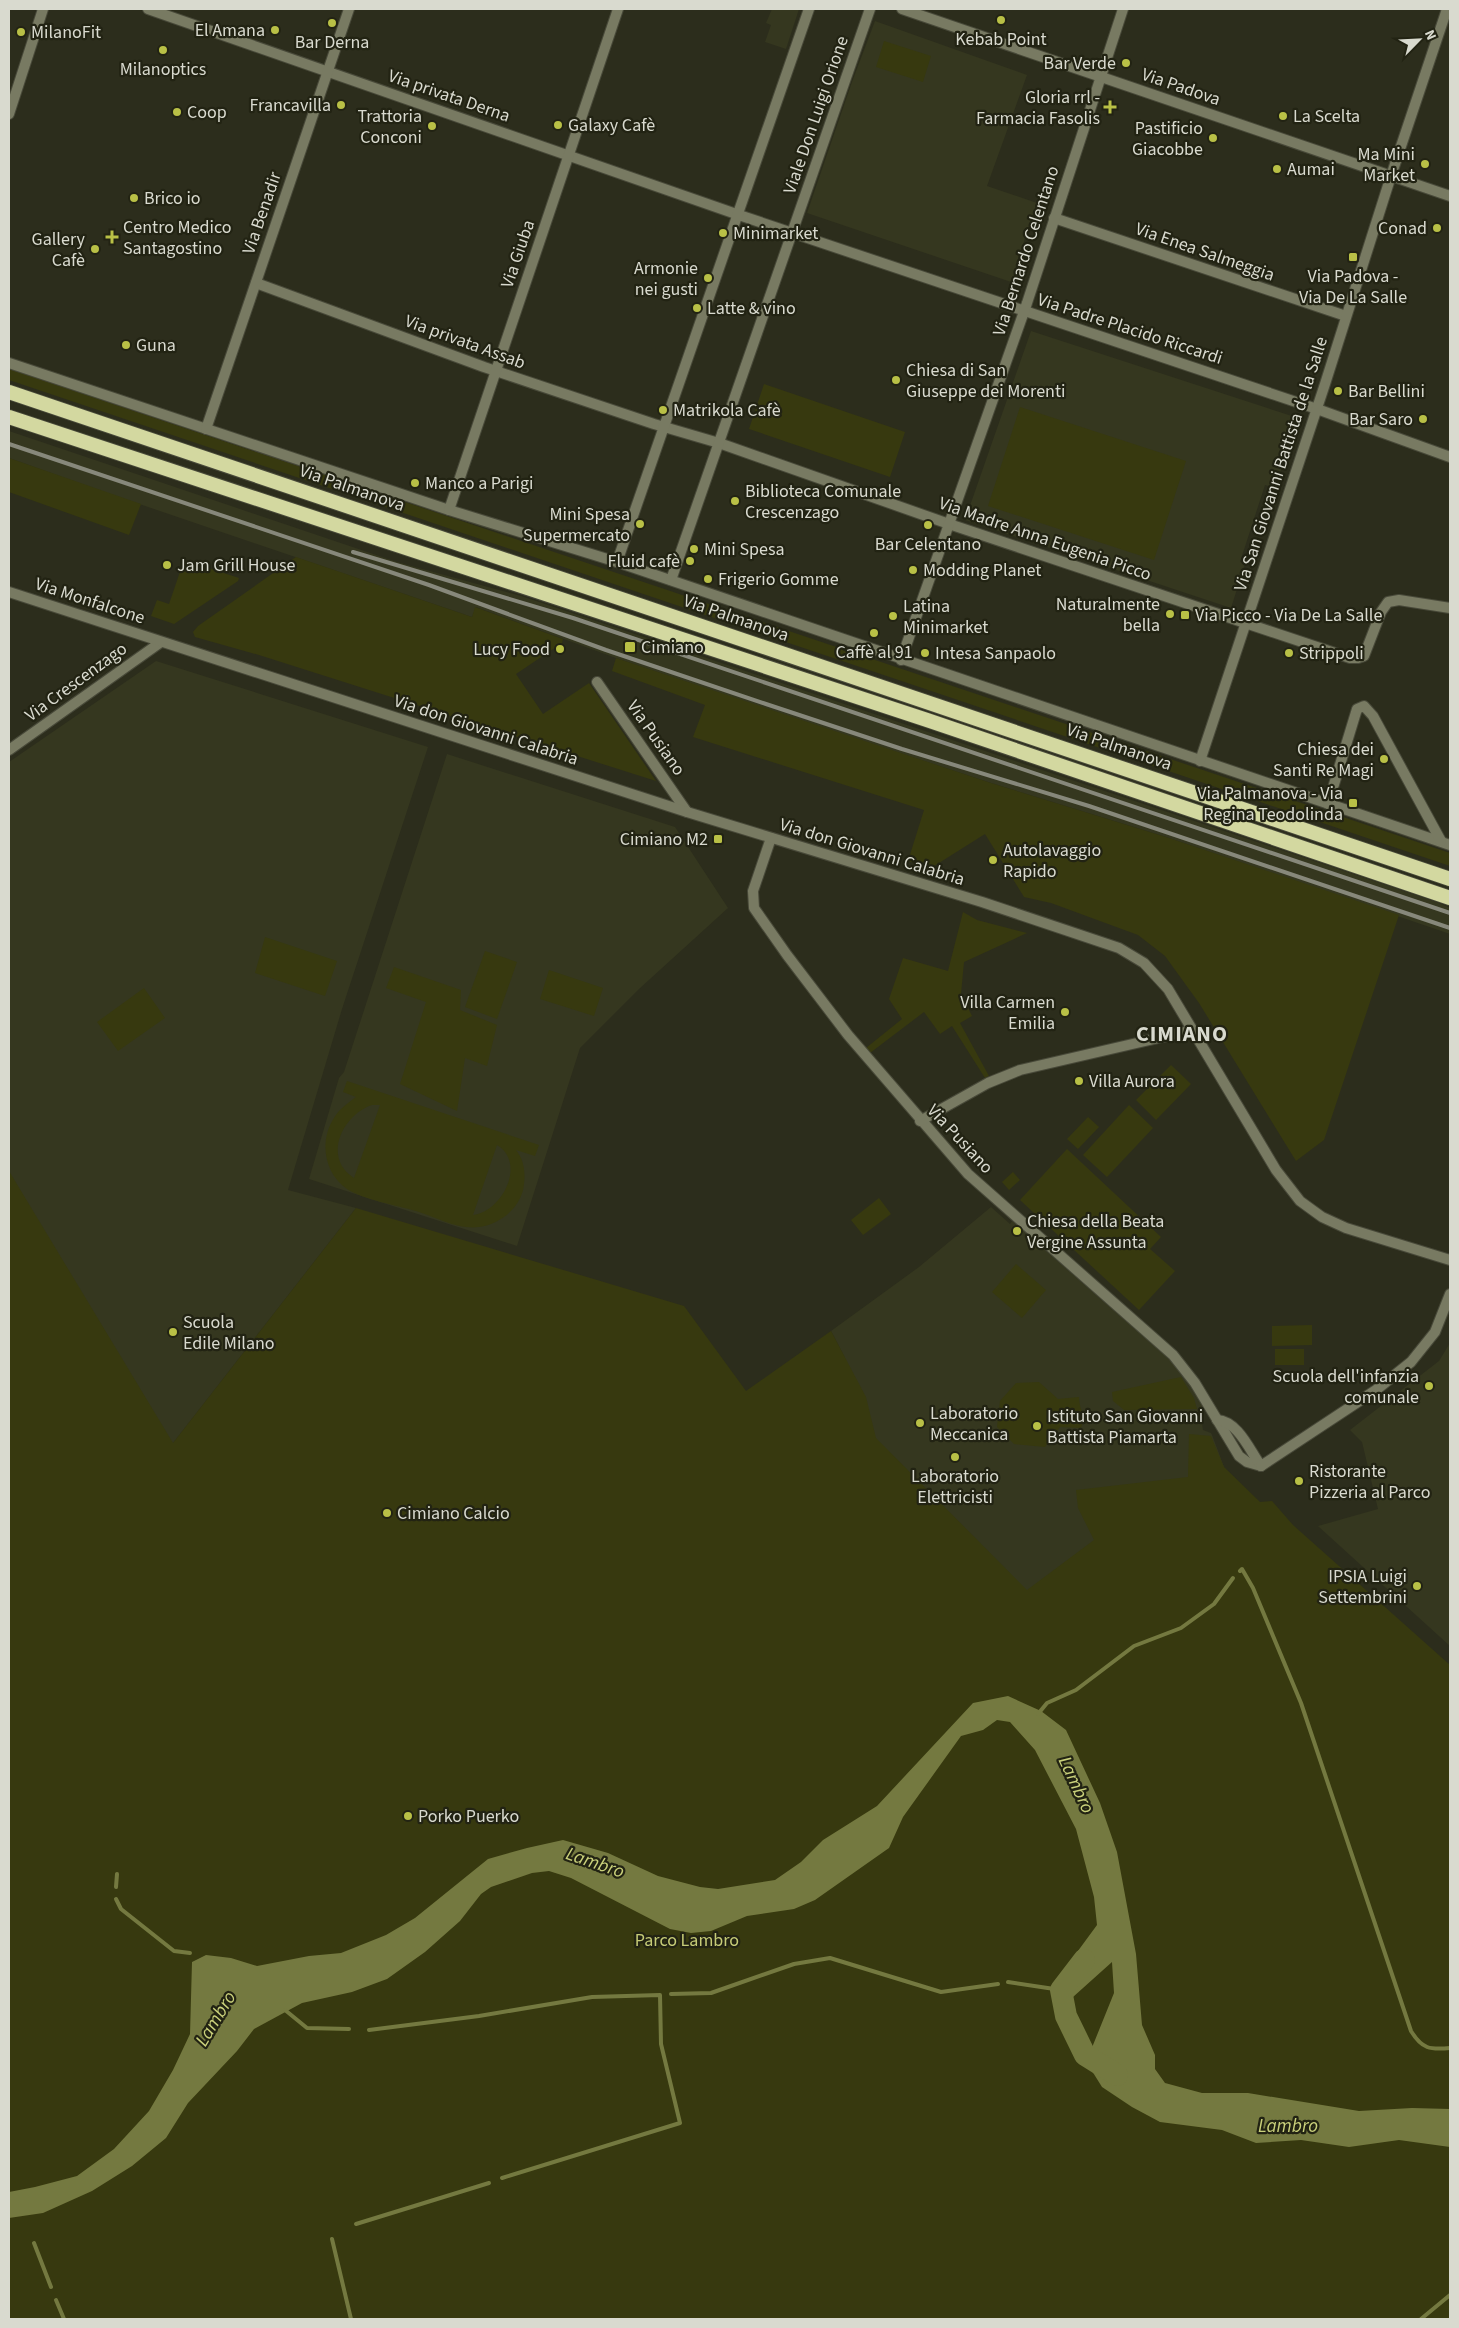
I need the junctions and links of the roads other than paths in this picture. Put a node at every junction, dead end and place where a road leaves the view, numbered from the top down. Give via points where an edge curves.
1 (43, 9) edge
2 (148, 9) edge
3 (349, 9) edge
4 (618, 9) edge
5 (809, 9) edge
6 (870, 9) edge
7 (902, 9) edge
8 (1123, 9) edge
9 (1446, 10) edge
10 (328, 71) junction
11 (1100, 78) junction
12 (9, 114) edge
13 (570, 156) junction
14 (1391, 176) junction
15 (1450, 196) edge
16 (738, 214) junction
17 (1054, 218) junction
18 (792, 232) junction
19 (256, 283) junction
20 (1024, 311) junction
21 (1346, 316) junction
22 (9, 363) edge
23 (495, 371) junction
24 (9, 392) edge
25 (1317, 409) junction
26 (9, 417) edge
27 (665, 427) junction
28 (206, 428) junction
29 (719, 443) junction
30 (1450, 457) edge
31 (449, 510) junction
32 (949, 524) junction
33 (618, 562) junction
34 (671, 580) junction
35 (9, 592) edge
36 (1450, 608) edge
37 (1246, 624) junction
38 (161, 642) junction
39 (901, 660) junction
40 (597, 682) dead end
41 (9, 750) edge
42 (1200, 762) junction
43 (1328, 804) junction
44 (687, 812) junction
45 (771, 838) junction
46 (1446, 843) edge
47 (1450, 879) edge
48 (1450, 898) edge
49 (1193, 1030) junction
50 (920, 1120) junction
51 (1450, 1260) edge
52 (1450, 1294) edge

1 - 12 street
2 - 10 street, Via privata Derna
3 - 10 street, Via Benadir
4 - 13 street, Via Giuba
5 - 16 street
6 - 18 street, Viale Don Luigi Orione
7 - 11 street, Via Padova
8 - 11 street, Via Bernardo Celentano
9 - 14 street, Via San Giovanni Battista de la Salle
10 - 13 street, Via privata Derna
10 - 19 street, Via Benadir
11 - 14 street, Via Padova
11 - 17 street, Via Bernardo Celentano
13 - 16 street, Via privata Derna
13 - 23 street, Via Giuba
14 - 15 street, Via Padova
14 - 21 street, Via San Giovanni Battista de la Salle
16 - 18 street
16 - 27 street
17 - 20 street, Via Bernardo Celentano
17 - 21 street, Via Enea Salmeggia
18 - 20 street, Via Padre Placido Riccardi
18 - 29 street, Viale Don Luigi Orione
19 - 23 street, Via privata Assab
19 - 28 street, Via Benadir
20 - 25 street, Via Padre Placido Riccardi
20 - 32 street, Via Bernardo Celentano
21 - 25 street, Via San Giovanni Battista de la Salle
22 - 28 street, Via Palmanova
23 - 27 street, Via privata Assab
23 - 31 street, Via Giuba
24 - 47 highway, Via Palmanova
25 - 30 street, Via Padre Placido Riccardi
25 - 37 street, Via San Giovanni Battista de la Salle
26 - 48 highway, Via Palmanova via 908,714
27 - 29 street
27 - 33 street
28 - 31 street, Via Palmanova
29 - 32 street, Via Madre Anna Eugenia Picco
29 - 34 street, Viale Don Luigi Orione
31 - 33 street, Via Palmanova
32 - 37 street, Via Madre Anna Eugenia Picco
32 - 39 street, Via Bernardo Celentano
33 - 34 street, Via Palmanova
34 - 39 street, Via Palmanova
35 - 38 street, Via Monfalcone
36 - 37 street, Via Madre Anna Eugenia Picco via 1397,600 1388,602 1381,612 1368,650 1361,658 1350,658
37 - 42 street, Via San Giovanni Battista de la Salle
38 - 41 street, Via Crescenzago
38 - 44 street, Via don Giovanni Calabria
39 - 42 street, Via Palmanova
40 - 44 street, Via Pusiano
42 - 43 street, Via Palmanova
43 - 46 street, Via Palmanova
43 - 46 street via 1358,708 1364,706 1373,716
44 - 45 street, Via don Giovanni Calabria
45 - 49 street, Via don Giovanni Calabria via 1113,945 1140,960 1158,976
45 - 50 street, Via Pusiano via 752,895 755,910 848,1035
49 - 50 street via 1020,1070 988,1083
49 - 51 street, Via don Giovanni Calabria via 1276,1170 1300,1201 1346,1228
50 - 52 street, Via Pusiano via 979,1185 1173,1355 1217,1420 1233,1426 1261,1466 1370,1394 1411,1362 1435,1332

